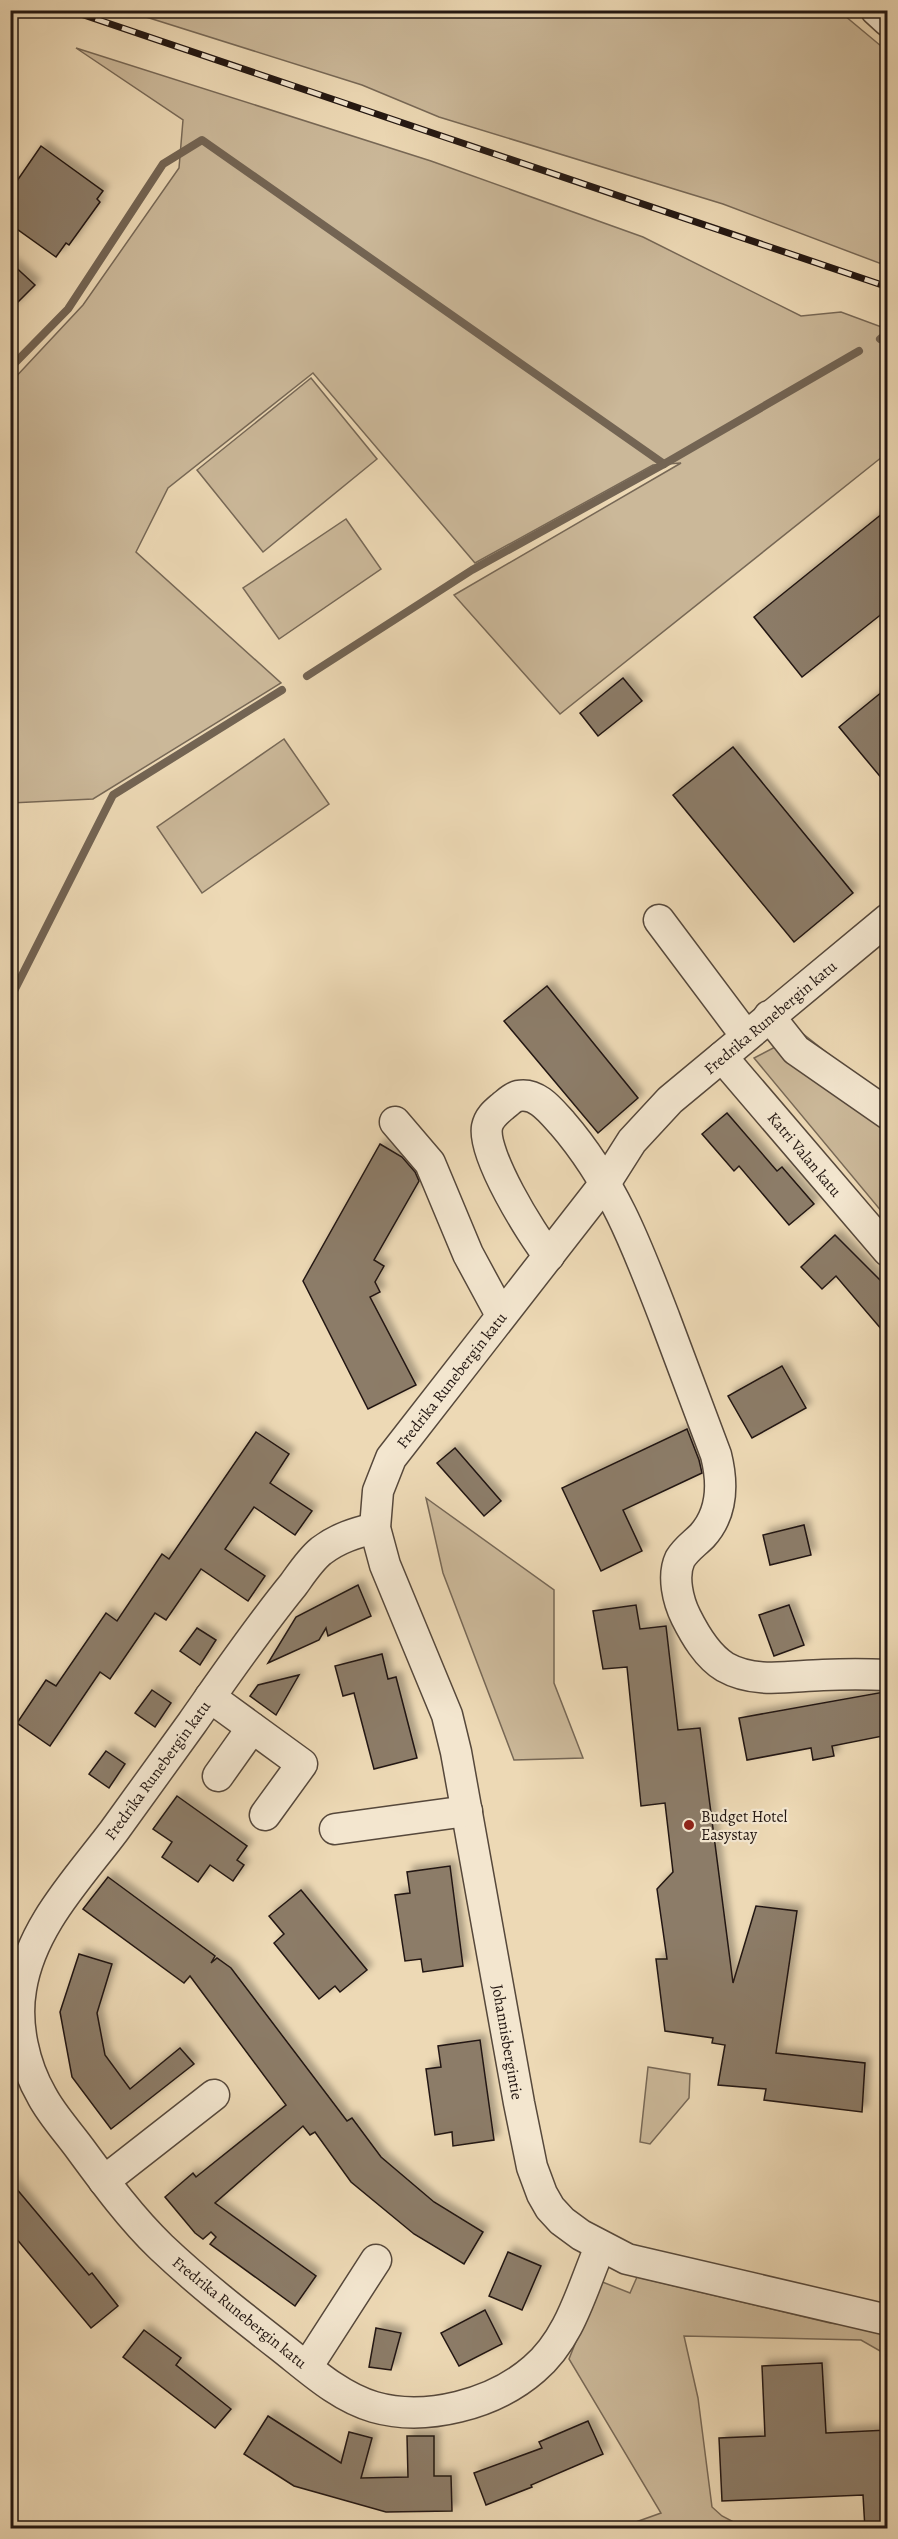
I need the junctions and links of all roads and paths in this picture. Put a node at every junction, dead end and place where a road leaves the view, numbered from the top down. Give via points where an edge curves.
1 (876, 10) edge
2 (888, 21) edge
3 (659, 920) dead end
4 (883, 932) edge
5 (769, 1016) junction
6 (746, 1036) junction
7 (722, 1057) junction
8 (888, 1114) edge
9 (395, 1122) dead end
10 (606, 1182) junction
11 (888, 1251) edge
12 (549, 1256) junction
13 (501, 1315) junction
14 (375, 1528) junction
15 (888, 1675) edge
16 (210, 1697) junction
17 (252, 1728) junction
18 (218, 1776) dead end
19 (467, 1810) junction
20 (265, 1815) dead end
21 (335, 1829) dead end
22 (214, 2095) dead end
23 (104, 2181) junction
24 (600, 2247) junction
25 (376, 2260) dead end
26 (888, 2320) edge
27 (307, 2367) junction

1 - 2 street
3 - 6 street
4 - 5 street, Fredrika Runebergin katu
5 - 6 street, Fredrika Runebergin katu
5 - 8 street via 796,1050
6 - 7 street, Fredrika Runebergin katu
7 - 10 street, Fredrika Runebergin katu via 632,1141
7 - 11 street, Katri Valan katu
9 - 13 street via 430,1163 468,1254
10 - 12 street, Fredrika Runebergin katu
10 - 12 street via 547,1105 526,1095 515,1096 492,1115 487,1128 488,1146 516,1207
10 - 15 street via 639,1251 721,1474 720,1500 714,1517 678,1563 678,1598 696,1636 724,1666 758,1678
12 - 13 street, Fredrika Runebergin katu
13 - 14 street, Fredrika Runebergin katu via 391,1458 378,1491
14 - 16 street, Fredrika Runebergin katu via 346,1535 319,1552
14 - 19 street, Johannisbergintie via 385,1565 447,1715
16 - 17 street
16 - 23 street, Fredrika Runebergin katu via 53,1911 32,1949 21,1990 19,2018 31,2073 43,2098
17 - 18 street
17 - 20 street via 302,1764
19 - 21 street
19 - 24 street, Johannisbergintie via 532,2167 550,2208
22 - 23 street
23 - 27 street, Fredrika Runebergin katu via 159,2245 210,2291
24 - 26 street, Johannisbergintie via 627,2259
24 - 27 street, Fredrika Runebergin katu via 568,2325 551,2352 534,2370 479,2402 415,2412 374,2407 336,2389
25 - 27 street

